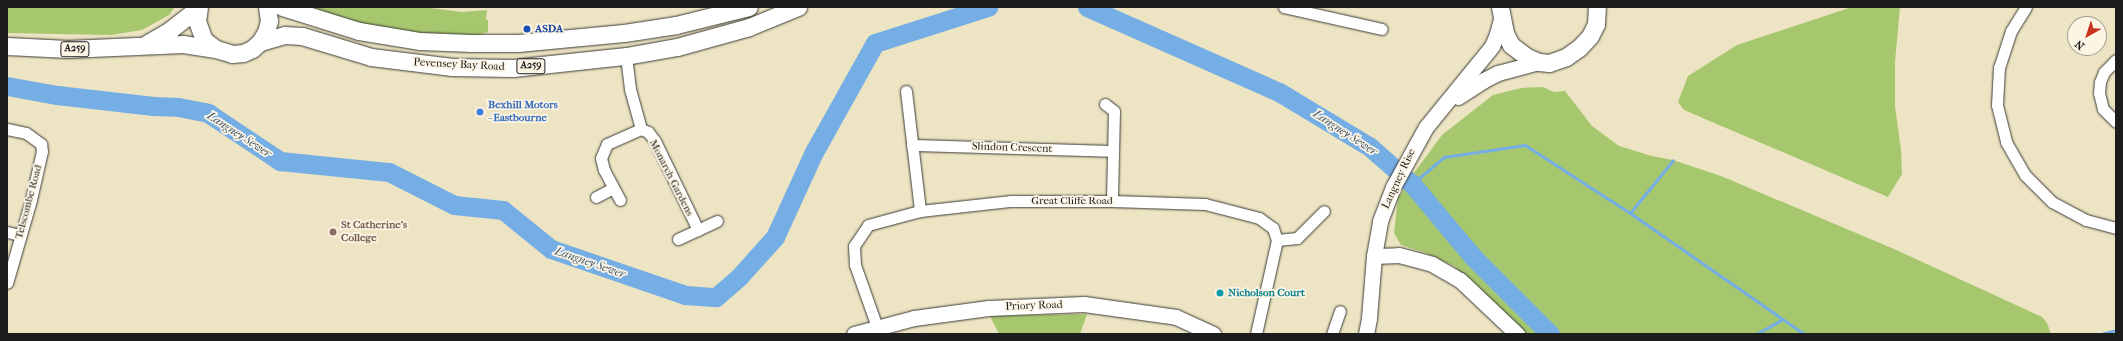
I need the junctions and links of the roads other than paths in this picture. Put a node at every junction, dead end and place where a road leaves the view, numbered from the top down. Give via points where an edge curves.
1 (198, 7) edge
2 (267, 7) edge
3 (282, 7) edge
4 (749, 7) edge
5 (798, 7) edge
6 (1284, 7) edge
7 (2026, 7) edge
8 (1599, 8) edge
9 (1500, 11) edge
10 (1382, 29) dead end
11 (260, 42) junction
12 (144, 45) junction
13 (7, 46) edge
14 (216, 49) junction
15 (626, 56) junction
16 (2116, 60) edge
17 (1539, 62) junction
18 (906, 91) dead end
19 (1105, 104) dead end
20 (1446, 104) junction
21 (2116, 122) edge
22 (7, 129) edge
23 (641, 129) junction
24 (912, 145) junction
25 (1113, 151) junction
26 (613, 188) junction
27 (596, 197) dead end
28 (620, 200) dead end
29 (1112, 201) junction
30 (920, 211) junction
31 (1324, 211) dead end
32 (717, 220) dead end
33 (2116, 228) edge
34 (698, 230) junction
35 (7, 232) edge
36 (20, 235) junction
37 (678, 239) dead end
38 (1277, 240) junction
39 (1374, 256) junction
40 (7, 283) edge
41 (1340, 311) dead end
42 (877, 327) junction
43 (854, 334) edge
44 (1213, 334) edge
45 (1256, 334) edge
46 (1332, 334) edge
47 (1366, 334) edge
48 (1516, 334) edge

1 - 12 main road, A259 via 170,30
1 - 14 main road via 199,31 204,40
2 - 11 main road via 269,21
3 - 4 main road, Pevensey Bay Road / A259 via 359,31 420,41 471,43 518,43 624,33 676,25
5 - 15 main road, Pevensey Bay Road / A259 via 748,27 700,42
6 - 10 street
7 - 33 street via 2006,42 1998,73 1998,105 2006,142 2025,175 2052,202 2086,220
8 - 17 main road via 1596,24 1590,36 1579,48 1566,57 1549,63
9 - 17 main road via 1505,33 1511,45
9 - 20 street, Langney Rise via 1497,34 1492,46
11 - 14 main road via 243,53 232,54
11 - 15 main road, Pevensey Bay Road / A259 via 285,35 302,36 371,57 452,67 508,68
12 - 13 main road, A259 via 68,50
12 - 14 main road, A259 via 182,44
15 - 23 street, Monarch Gardens via 630,89
16 - 21 street via 2104,72 2099,93 2104,109
17 - 20 street, Langney Rise via 1491,76
18 - 24 street
19 - 25 street via 1114,111
20 - 39 street, Langney Rise via 1426,127 1402,168 1380,221
22 - 36 street, Telscombe Road via 26,133 41,144 42,151
23 - 26 street, Monarch Gardens via 607,144 601,158
23 - 34 street, Monarch Gardens via 648,132 655,141
24 - 25 street, Slindon Crescent
24 - 30 street
25 - 29 street
26 - 27 street
26 - 28 street, Monarch Gardens
29 - 30 street, Great Cliffe Road via 1011,201
29 - 38 street, Great Cliffe Road via 1205,204 1260,218 1273,228
30 - 42 street, Great Cliffe Road via 868,226 854,246 855,266
31 - 38 street via 1297,238
32 - 34 street, Monarch Gardens
34 - 37 street, Monarch Gardens
35 - 36 street
36 - 40 street, Telscombe Road
38 - 45 street
39 - 47 street, Langney Rise
39 - 48 street via 1399,255 1432,264 1460,280
41 - 46 street
42 - 43 street, Priory Road
42 - 44 street, Priory Road via 914,318 988,308 1084,304 1176,317

